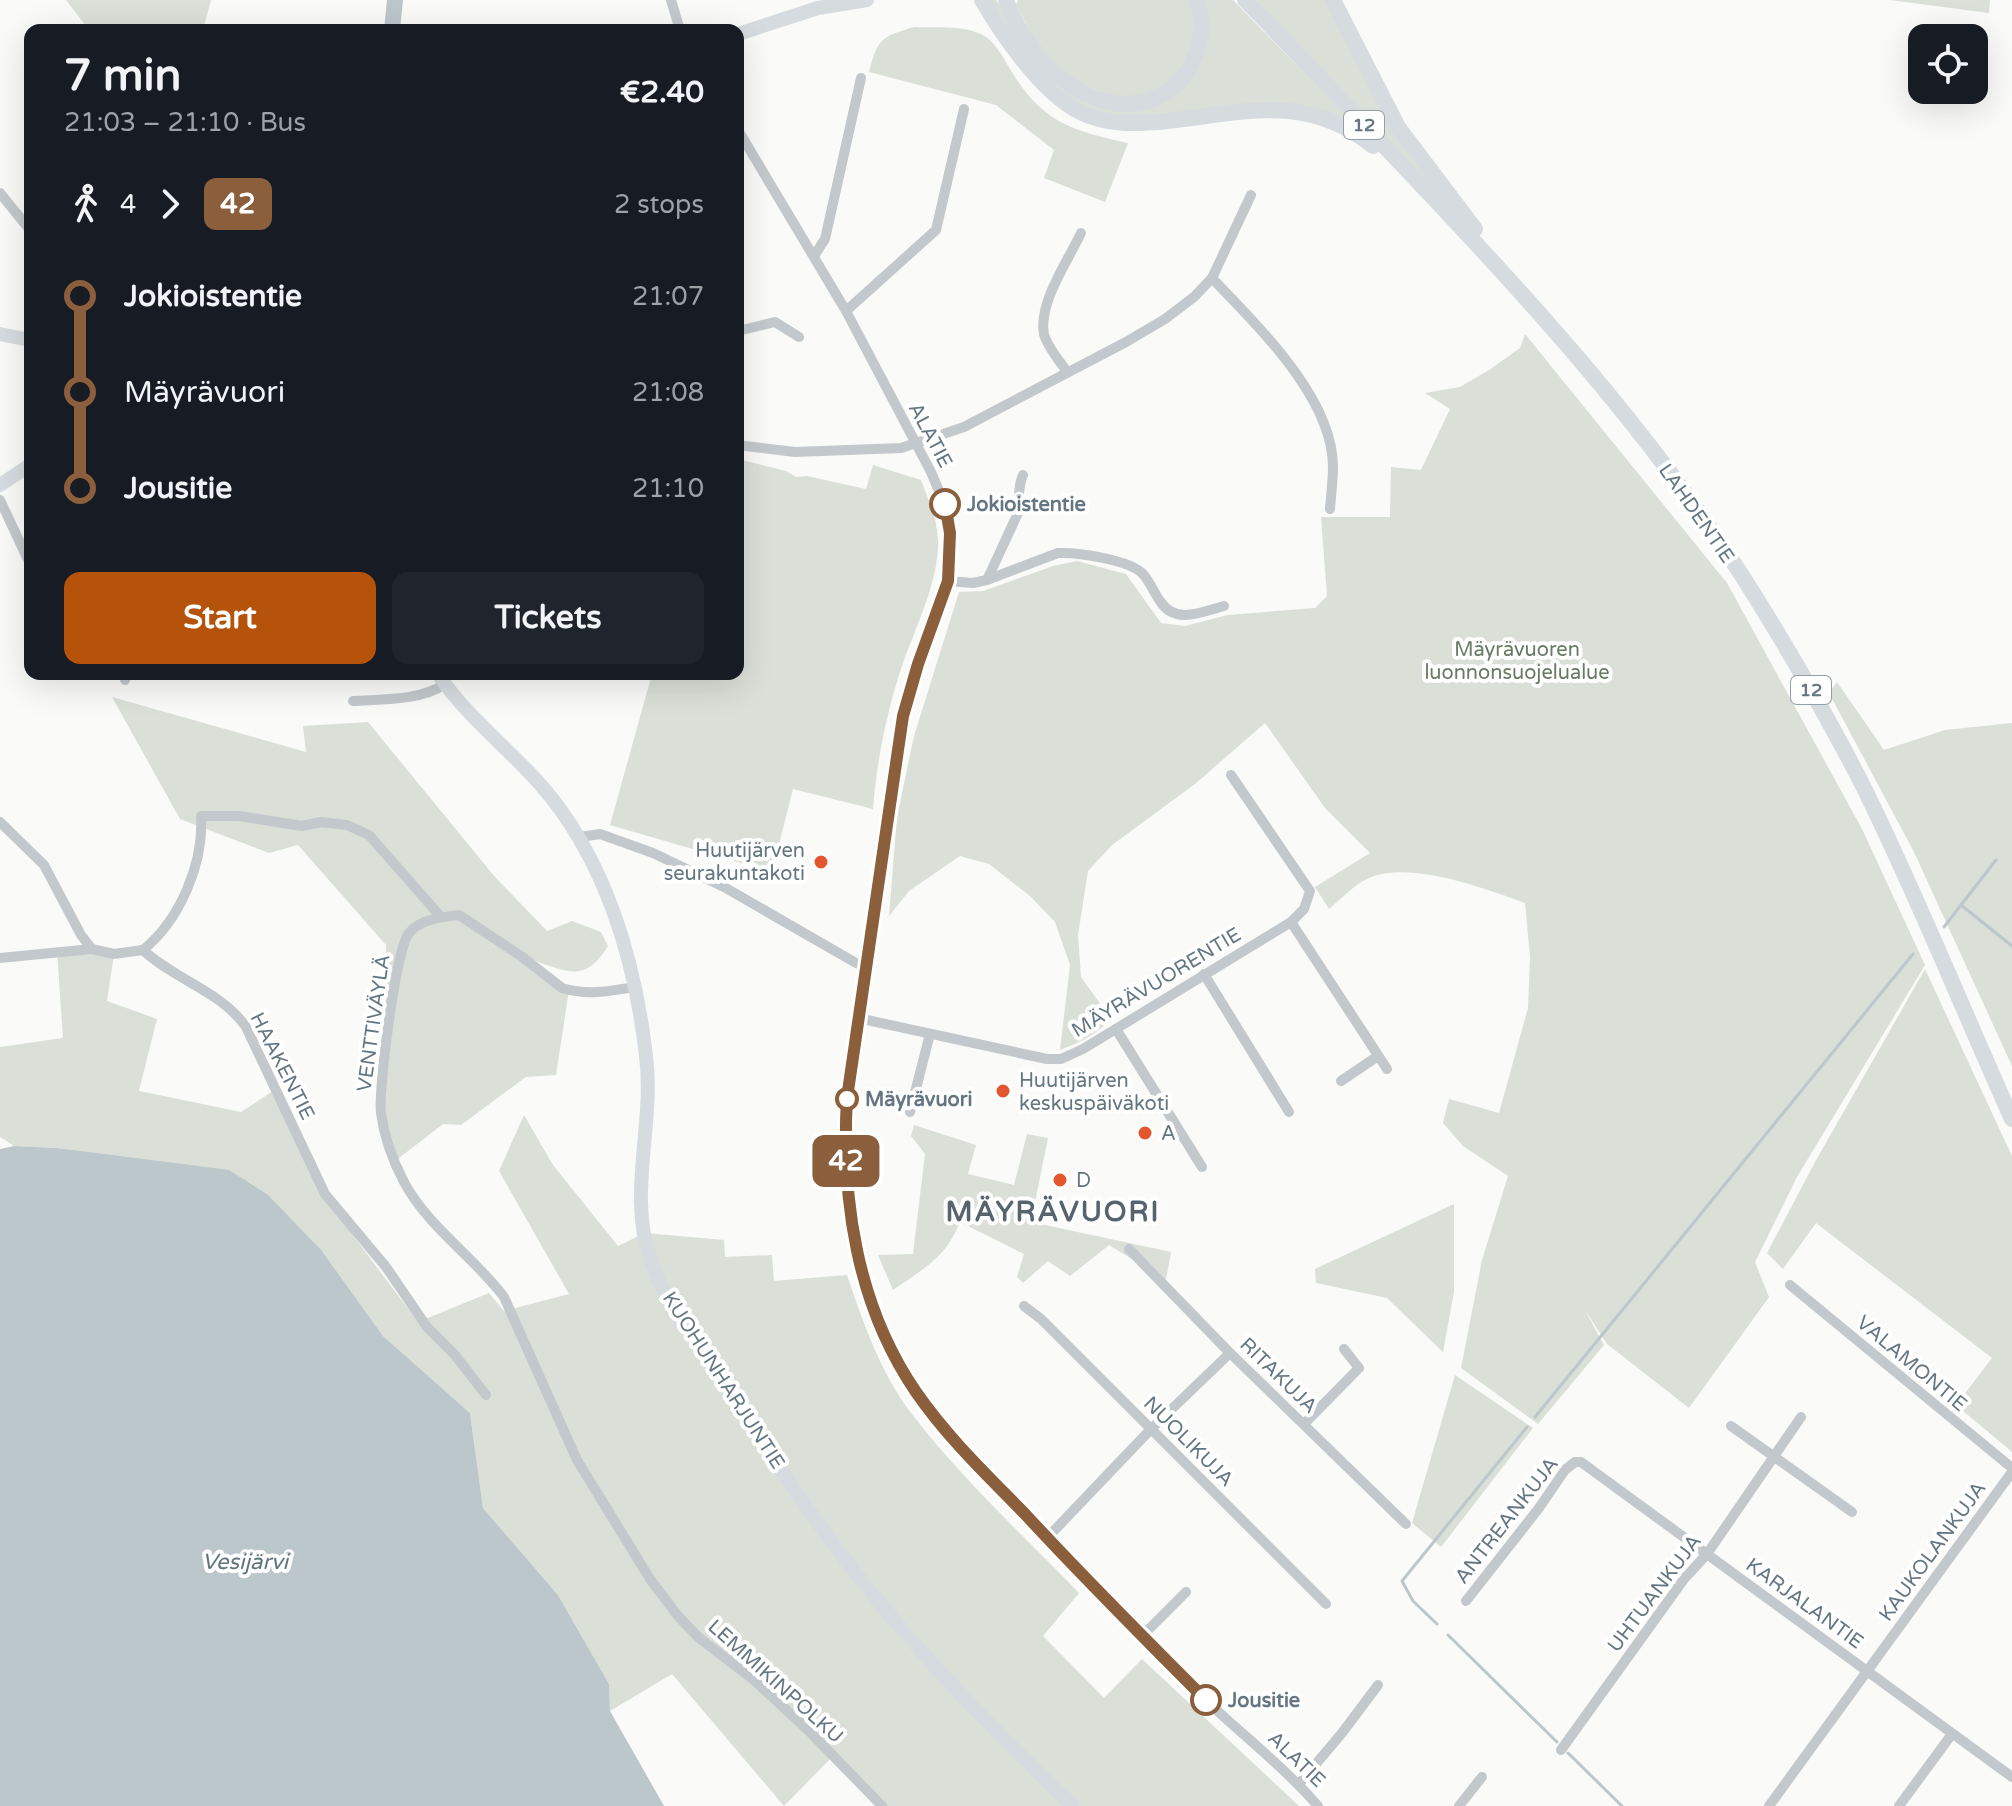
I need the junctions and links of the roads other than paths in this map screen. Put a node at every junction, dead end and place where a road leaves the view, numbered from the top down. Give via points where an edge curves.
1 (671, 0) edge
2 (862, 0) edge
3 (982, 0) edge
4 (1006, 0) edge
5 (1196, 0) edge
6 (1245, 0) edge
7 (1333, 0) edge
8 (678, 24) edge
9 (744, 32) edge
10 (861, 78) dead end
11 (964, 109) dead end
12 (744, 140) edge
13 (0, 193) edge
14 (1251, 195) dead end
15 (24, 223) edge
16 (1081, 233) dead end
17 (1482, 250) junction
18 (814, 256) junction
19 (1212, 278) junction
20 (1534, 307) junction
21 (846, 311) junction
22 (744, 330) edge
23 (0, 334) edge
24 (799, 337) dead end
25 (24, 339) edge
26 (1067, 372) junction
27 (915, 445) junction
28 (744, 446) edge
29 (24, 469) edge
30 (1023, 475) dead end
31 (0, 485) edge
32 (0, 500) edge
33 (1330, 509) dead end
34 (24, 551) edge
35 (987, 580) junction
36 (948, 581) junction
37 (1224, 606) dead end
38 (441, 680) edge
39 (443, 680) edge
40 (353, 701) dead end
41 (1231, 775) dead end
42 (0, 822) edge
43 (580, 837) junction
44 (441, 917) junction
45 (1291, 922) junction
46 (92, 949) junction
47 (143, 950) junction
48 (0, 958) edge
49 (866, 966) junction
50 (1204, 974) junction
51 (635, 987) junction
52 (858, 1018) junction
53 (1116, 1029) junction
54 (930, 1034) junction
55 (1378, 1056) junction
56 (1387, 1069) dead end
57 (1341, 1081) dead end
58 (910, 1112) dead end
59 (1289, 1112) dead end
60 (2012, 1119) edge
61 (1202, 1167) dead end
62 (1129, 1249) dead end
63 (1790, 1285) dead end
64 (1024, 1306) dead end
65 (1344, 1349) dead end
66 (1230, 1353) junction
67 (486, 1395) dead end
68 (1801, 1417) dead end
69 (1304, 1424) junction
70 (1731, 1426) dead end
71 (1152, 1428) junction
72 (1774, 1456) junction
73 (1575, 1462) joint
74 (2012, 1470) edge
75 (1852, 1512) dead end
76 (1406, 1524) dead end
77 (1047, 1538) junction
78 (1707, 1554) junction
79 (650, 1579) joint
80 (1186, 1592) dead end
81 (1466, 1601) dead end
82 (1326, 1604) dead end
83 (1142, 1636) junction
84 (1867, 1670) junction
85 (1378, 1685) dead end
86 (1952, 1734) junction
87 (1561, 1750) dead end
88 (1482, 1777) dead end
89 (2012, 1777) edge
90 (1299, 1784) junction
91 (882, 1806) edge
92 (1073, 1806) edge
93 (1318, 1806) edge
94 (1459, 1806) edge
95 (1769, 1806) edge
96 (1899, 1806) edge

1 - 8 street
2 - 9 main road
3 - 17 highway via 1030,67 1078,111 1123,124 1268,110 1325,118 1372,146
4 - 5 highway via 1030,44 1065,82 1095,98 1122,104 1159,96 1191,67 1201,37
6 - 17 highway, LAHDENTIE / 12
7 - 20 highway via 1398,127
10 - 18 street via 825,239
11 - 21 street via 936,230
12 - 18 street, ALATIE
13 - 15 street
14 - 19 street
16 - 26 street via 1043,319 1044,336
17 - 20 highway, LAHDENTIE / 12
18 - 21 street, ALATIE
19 - 26 street via 1165,319
19 - 33 street via 1271,341 1312,397 1333,464
20 - 60 highway, LAHDENTIE / 12 via 1671,475 1790,656 1889,839
21 - 27 street, ALATIE
22 - 24 street via 775,322
23 - 25 main road
26 - 27 street via 964,427
27 - 28 street via 795,452
27 - 36 street, ALATIE via 944,503 950,533
29 - 31 main road
30 - 35 street via 1018,513
32 - 34 street
35 - 36 street
35 - 37 street via 1070,552 1142,572 1174,614
36 - 49 street, ALATIE via 903,716
38 - 40 street via 435,690
39 - 43 main road, KUOHUNHARJUNTIE via 541,785
41 - 45 street, MÄYRÄVUORENTIE via 1310,891 1304,909
42 - 46 street via 44,865
43 - 49 street via 600,834 653,853
43 - 51 main road, KUOHUNHARJUNTIE via 604,889
44 - 47 street via 369,835 347,825 201,816 202,836 184,893 160,937
44 - 51 street via 459,915 562,988 591,994
44 - 79 street, VENTTIVÄYLÄ via 409,933 399,956 380,1110 394,1162 418,1204 504,1297 577,1460
45 - 50 street, MÄYRÄVUORENTIE
45 - 55 street
46 - 47 street via 114,954
46 - 48 street
47 - 67 street, HAAKENTIE via 236,1013 325,1194
49 - 52 street, ALATIE
50 - 53 street, MÄYRÄVUORENTIE
50 - 59 street
51 - 92 main road, KUOHUNHARJUNTIE via 647,1061 640,1209 644,1242 675,1310 810,1511 893,1619
52 - 54 street, MÄYRÄVUORENTIE
52 - 77 street, ALATIE via 844,1134 847,1194 867,1292 917,1393
53 - 54 street, MÄYRÄVUORENTIE via 1061,1059
53 - 61 street
54 - 58 street
55 - 56 street
55 - 57 street
62 - 66 street, RITAKUJA
63 - 74 street, VALAMONTIE
64 - 71 street, NUOLIKUJA
65 - 69 street via 1359,1368
66 - 69 street, RITAKUJA
66 - 71 street
68 - 72 street, UHTUANKUJA
69 - 76 street, RITAKUJA
70 - 72 street
71 - 77 street
71 - 82 street, NUOLIKUJA
72 - 75 street
72 - 78 street, UHTUANKUJA
73 - 78 street, KARJALANTIE
73 - 81 street, ANTREANKUJA
74 - 84 street, KAUKOLANKUJA
77 - 83 street, ALATIE
78 - 84 street, KARJALANTIE
78 - 87 street, UHTUANKUJA
79 - 91 street, LEMMIKINPOLKU via 698,1637 754,1680
80 - 83 street
83 - 90 street, ALATIE
84 - 86 street, KARJALANTIE
84 - 95 street, KAUKOLANKUJA
85 - 90 street
86 - 89 street, KARJALANTIE
86 - 96 street
88 - 94 street
90 - 93 street, ALATIE

